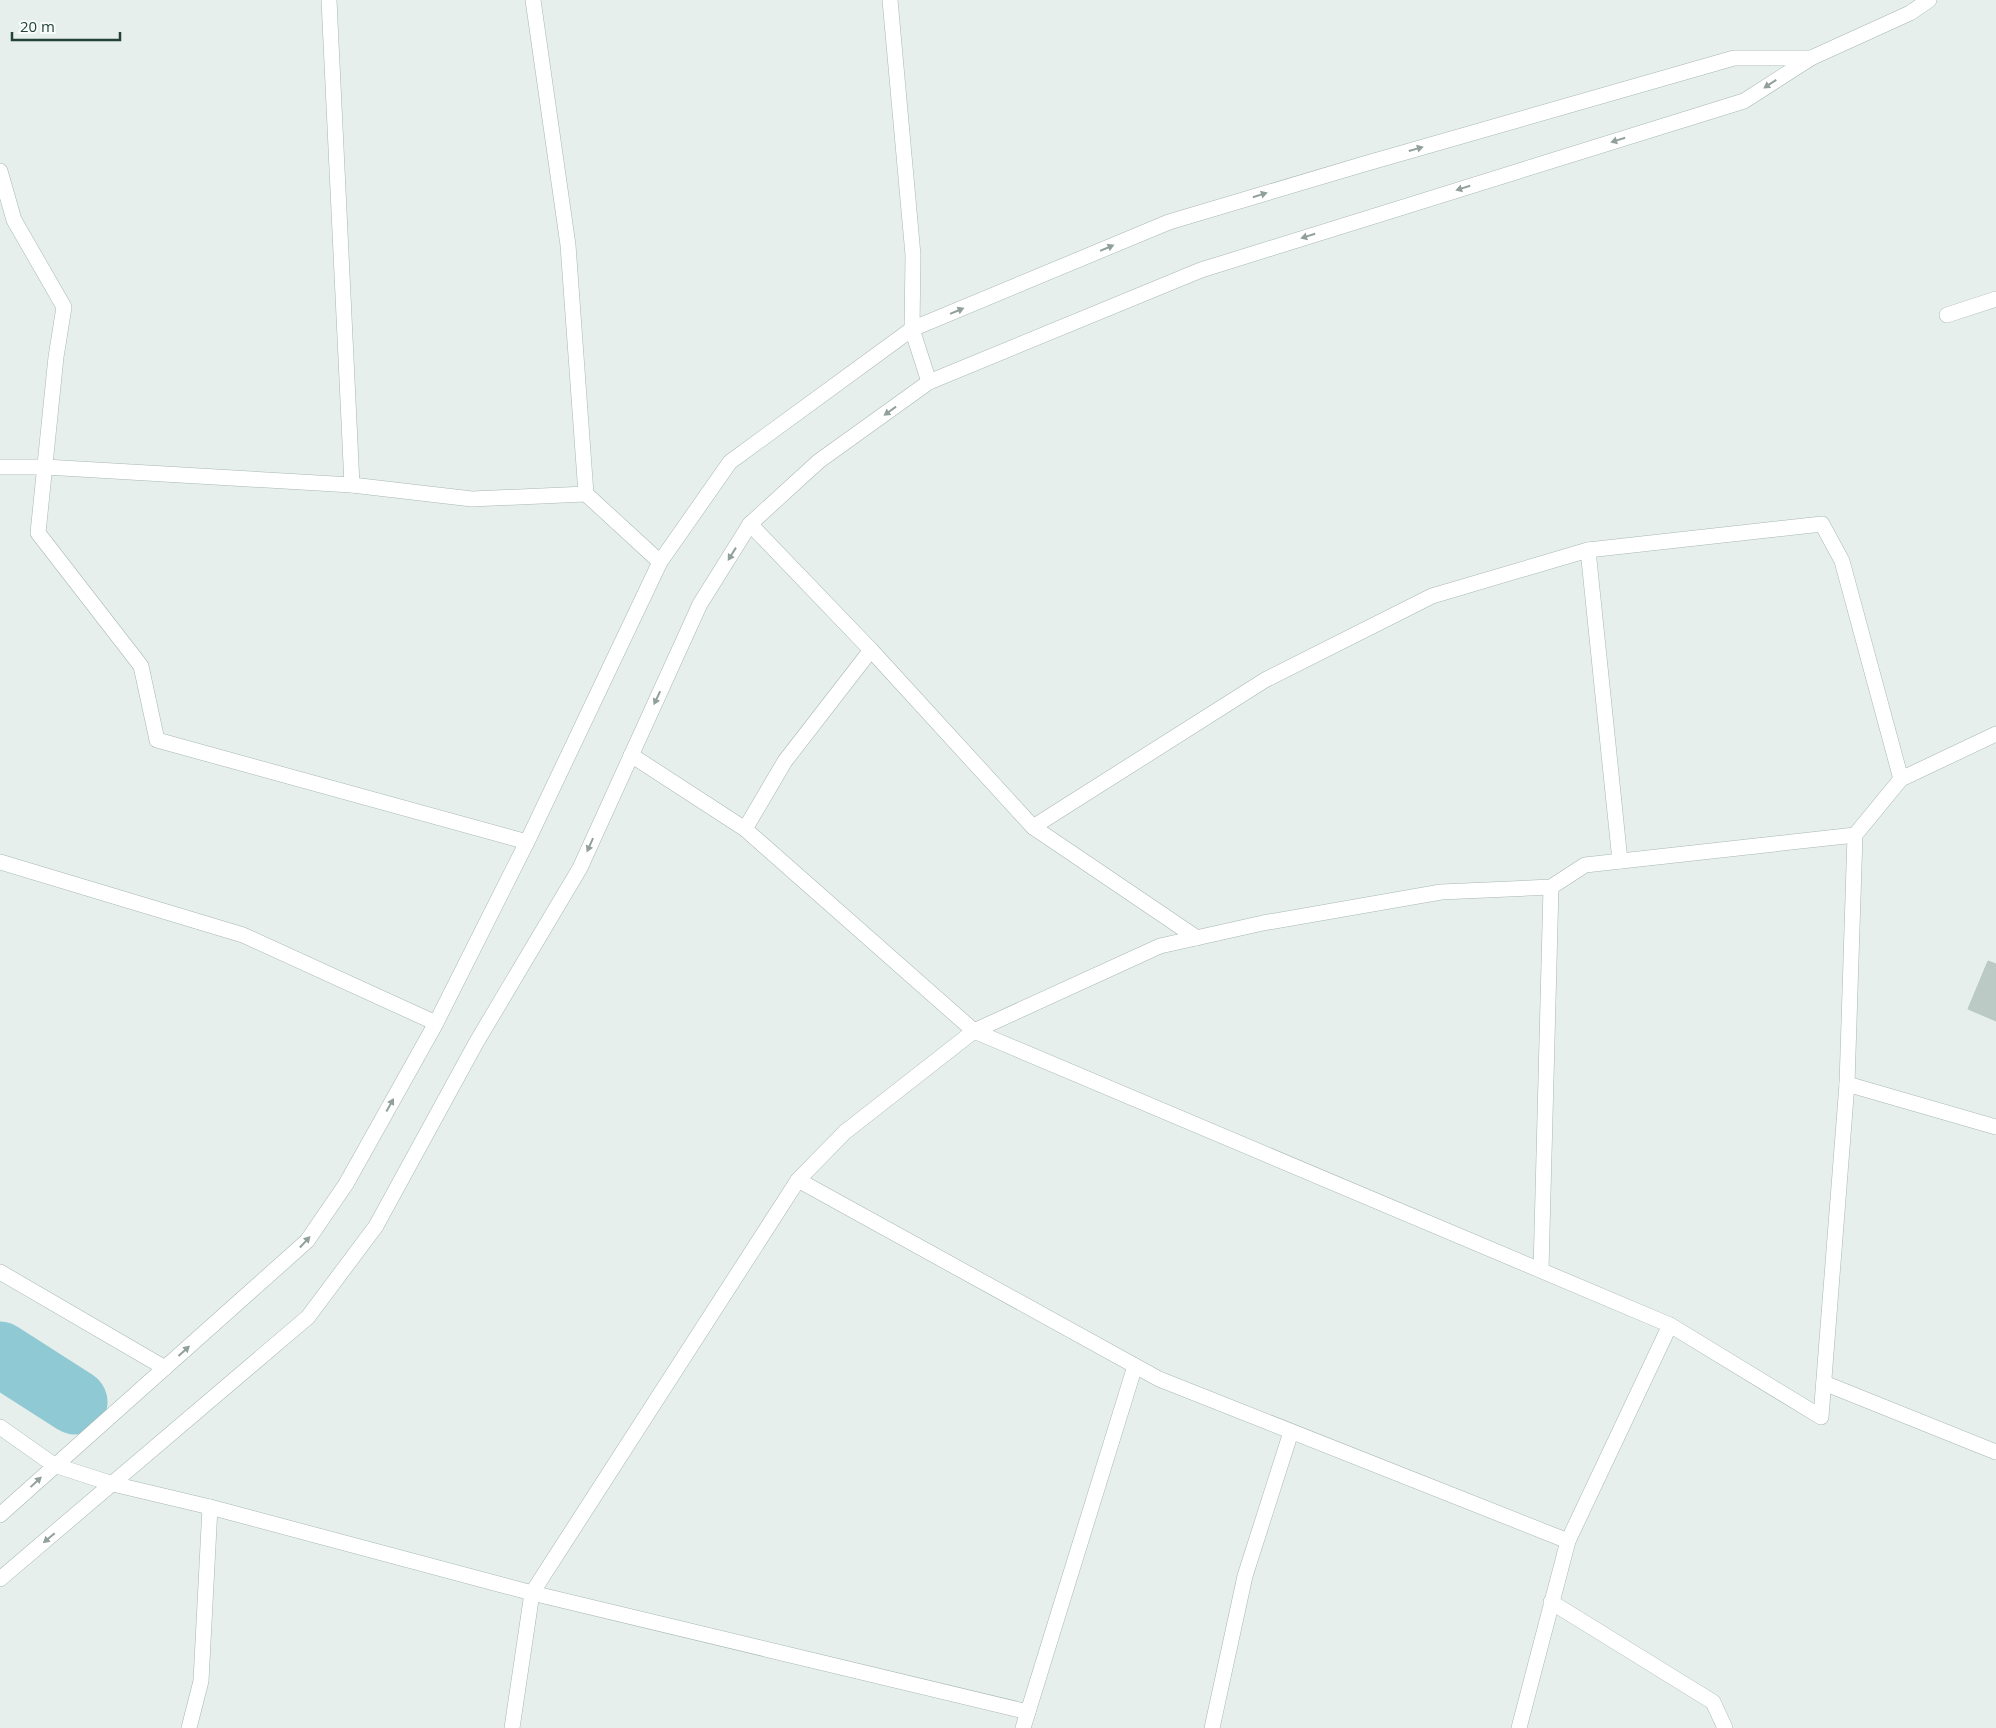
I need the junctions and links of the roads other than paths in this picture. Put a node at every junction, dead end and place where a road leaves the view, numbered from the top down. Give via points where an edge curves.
1 (330, 0) edge
2 (533, 0) edge
3 (890, 0) edge
4 (1929, 0) edge
5 (1811, 58) junction
6 (0, 171) edge
7 (1996, 299) edge
8 (1947, 315) dead end
9 (912, 329) junction
10 (929, 382) junction
11 (0, 467) edge
12 (45, 467) junction
13 (352, 485) junction
14 (586, 494) junction
15 (750, 524) junction
16 (1588, 550) junction
17 (660, 562) junction
18 (871, 650) junction
19 (1996, 734) edge
20 (631, 755) junction
21 (1901, 778) junction
22 (1033, 827) junction
23 (745, 829) junction
24 (1855, 835) junction
25 (527, 842) junction
26 (1620, 861) junction
27 (0, 862) edge
28 (1551, 888) junction
29 (1197, 938) junction
30 (436, 1023) junction
31 (974, 1031) junction
32 (1847, 1084) junction
33 (1996, 1127) edge
34 (798, 1180) junction
35 (1541, 1270) junction
36 (0, 1272) edge
37 (1670, 1325) junction
38 (1135, 1366) junction
39 (165, 1368) junction
40 (1824, 1383) junction
41 (0, 1427) edge
42 (1291, 1432) junction
43 (1996, 1452) edge
44 (54, 1465) junction
45 (112, 1484) junction
46 (210, 1507) junction
47 (0, 1515) edge
48 (1568, 1541) junction
49 (0, 1580) edge
50 (532, 1593) junction
51 (1552, 1602) junction
52 (1028, 1712) junction
53 (190, 1728) edge
54 (512, 1728) edge
55 (1023, 1728) edge
56 (1212, 1728) edge
57 (1518, 1728) edge
58 (1725, 1728) edge

1 - 13 street
2 - 14 street via 568,245
3 - 9 street via 912,255
4 - 5 street via 1910,13
9 -> 5 street via 1169,222 1734,58
5 -> 10 street via 1744,101 1201,270
6 - 12 street via 14,220 64,307
7 - 8 street
9 - 10 street
9 - 17 street via 730,462
10 -> 15 street via 819,461
11 - 12 street
12 - 13 street
12 - 25 street via 38,533 141,666 157,740
13 - 14 street via 472,499
14 - 17 street
15 - 18 street
15 -> 20 street via 700,604
16 - 21 street via 1822,524 1842,561
16 - 22 street via 1432,596 1265,680
16 - 26 street
17 - 25 street
18 - 22 street
18 - 23 street via 785,761
19 - 21 street
20 - 23 street
20 -> 45 street via 580,868 476,1042 376,1226 308,1317
21 - 24 street
22 - 29 street
23 - 31 street
24 - 26 street
24 - 32 street
25 - 30 street
26 - 28 street via 1586,865
27 - 30 street via 243,935
28 - 29 street via 1442,892 1263,923
28 - 35 street
29 - 31 street via 1160,946
39 -> 30 street via 307,1241 346,1184
31 - 34 street via 845,1132
31 - 35 street
32 - 33 street
32 - 40 street
34 - 38 street
34 - 50 street
35 - 37 street
36 - 39 street
37 - 40 street via 1822,1416
37 - 48 street
38 - 42 street via 1159,1379
38 - 52 street
39 - 44 street
40 - 43 street
41 - 44 street
42 - 48 street
42 - 56 street via 1246,1576
44 - 45 street
47 -> 44 street
45 - 46 street
45 -> 49 street
46 - 50 street
46 - 53 street via 201,1681
48 - 51 street
50 - 52 street
50 - 54 street
51 - 57 street
51 - 58 street via 1714,1702
52 - 55 street

